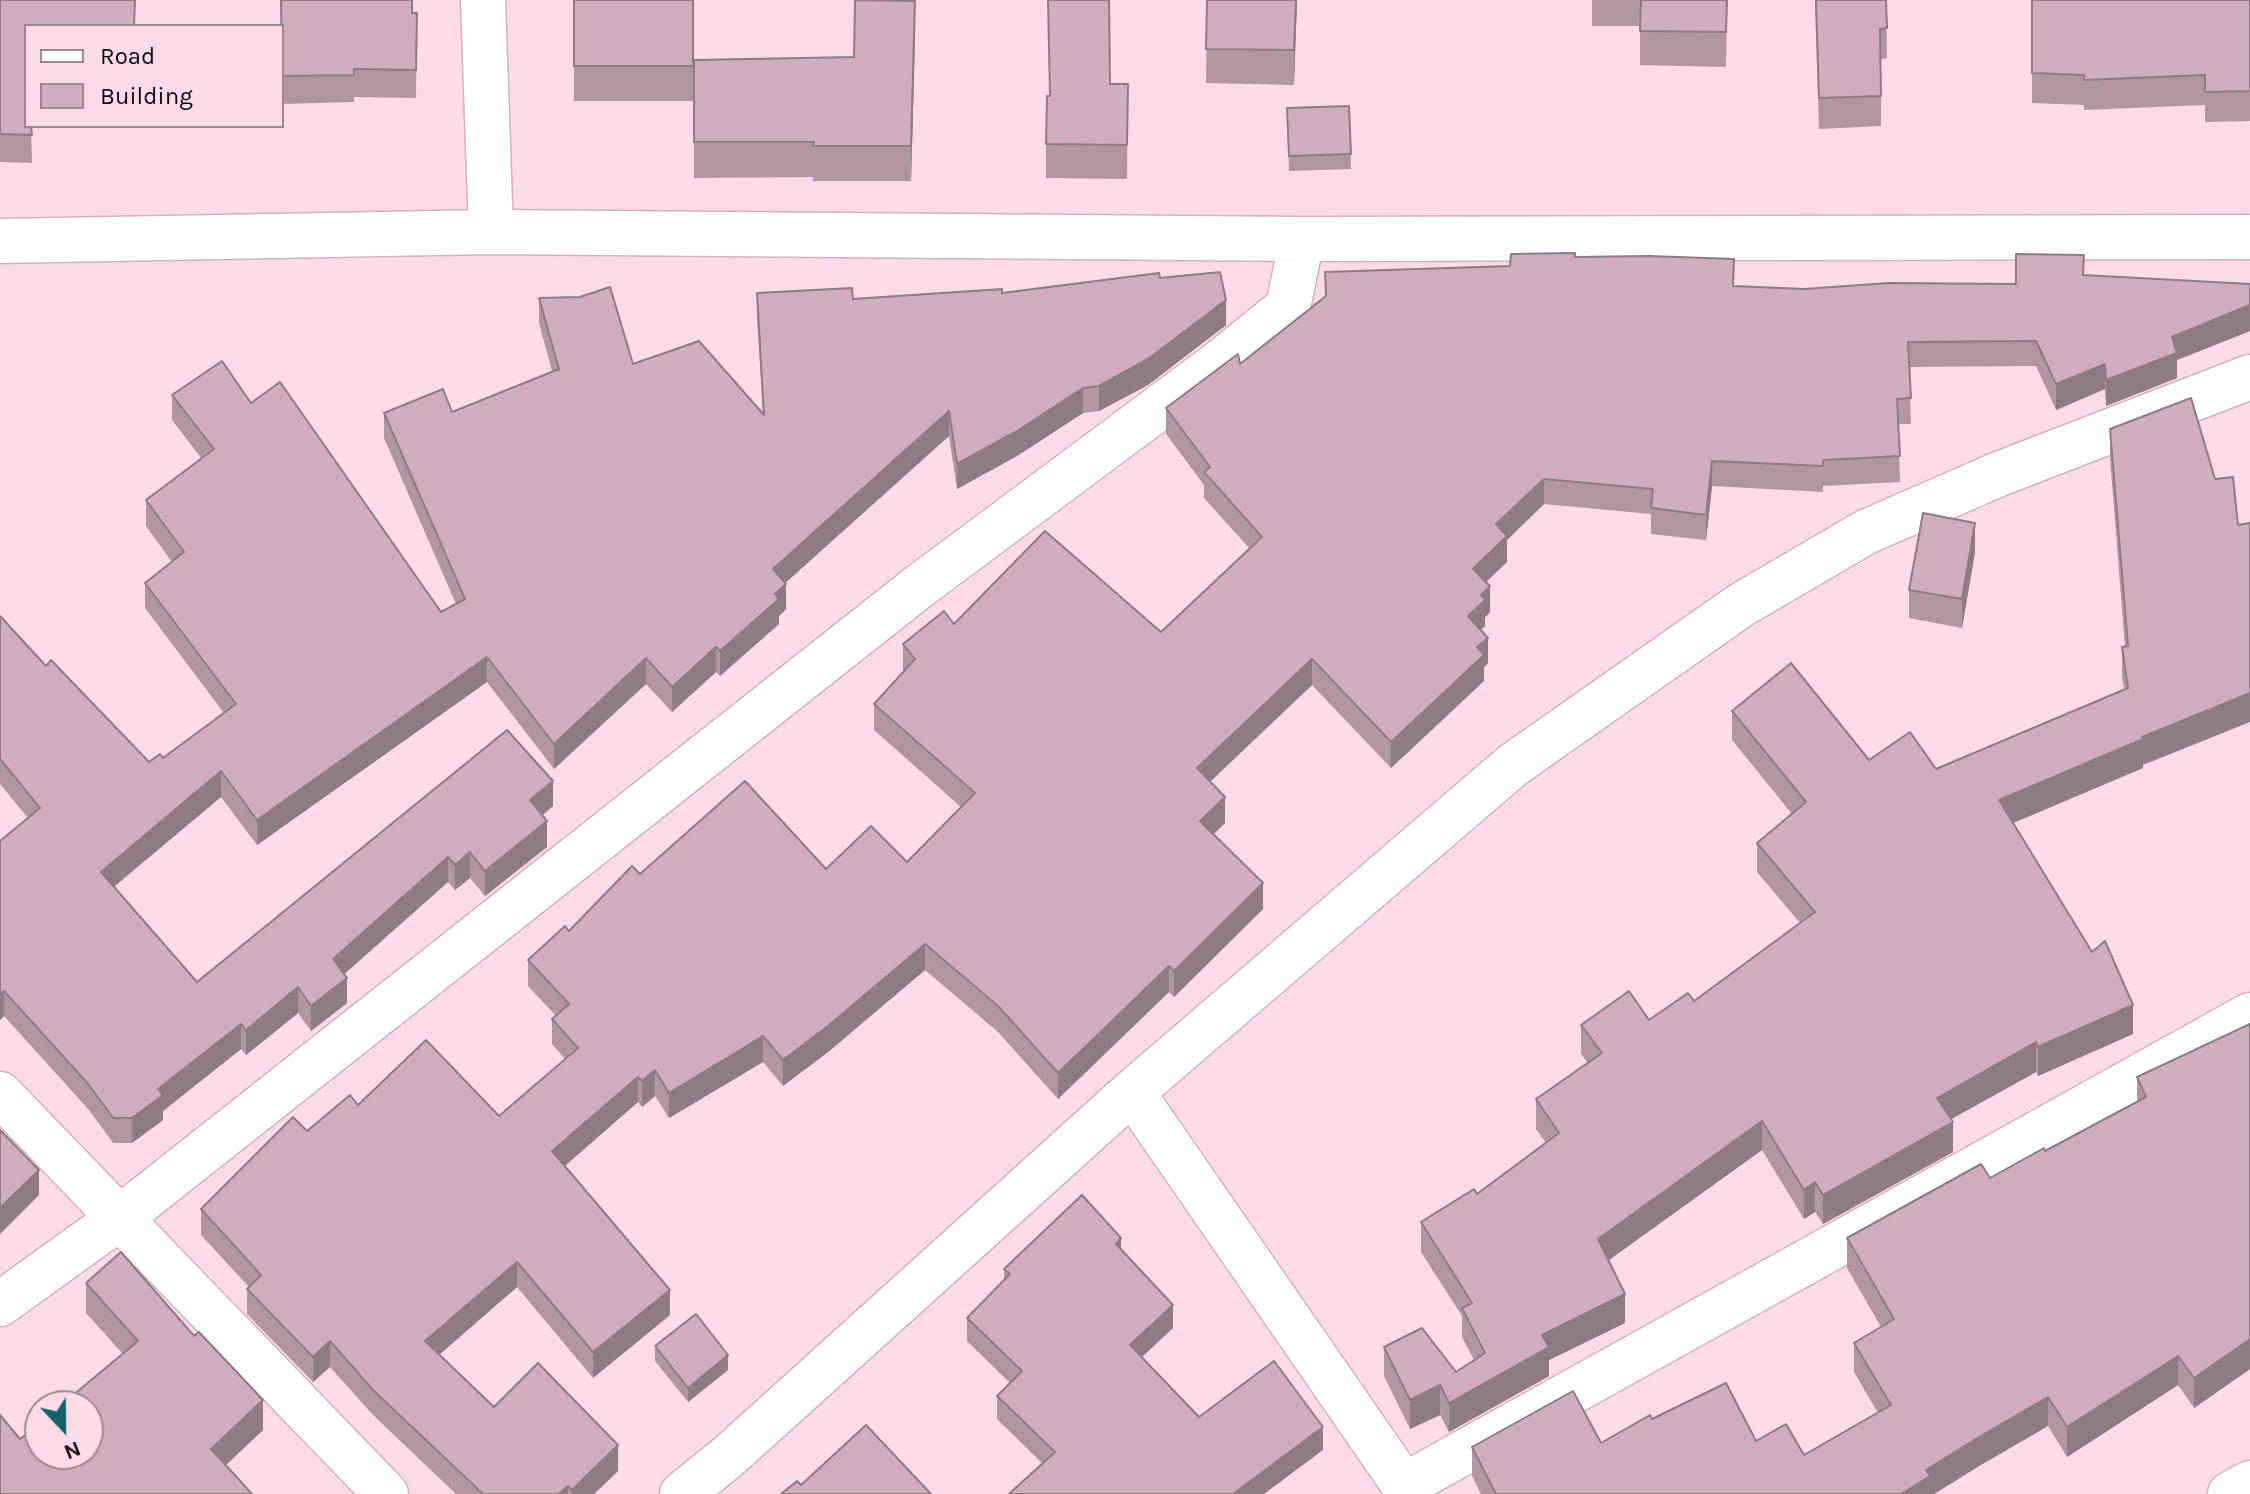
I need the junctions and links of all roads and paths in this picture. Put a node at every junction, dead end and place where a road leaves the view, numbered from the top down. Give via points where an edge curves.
1 (483, 0) edge
2 (491, 232) junction
3 (2250, 237) edge
4 (1302, 239) junction
5 (0, 241) edge
6 (2250, 377) edge
7 (2250, 1015) edge
8 (1132, 1092) junction
9 (0, 1094) edge
10 (121, 1217) junction
11 (0, 1304) edge
12 (2250, 1483) edge
13 (1407, 1489) edge
14 (386, 1494) edge
15 (682, 1494) edge
16 (2230, 1494) edge

1 - 2 street
2 - 4 street
2 - 5 street
3 - 4 street
4 - 10 street via 1288,307 904,598
6 - 8 street via 1999,474 1866,532 1741,605 1513,765
7 - 13 street
8 - 13 street
8 - 15 street
9 - 10 street
10 - 11 street
10 - 14 street
12 - 16 street

